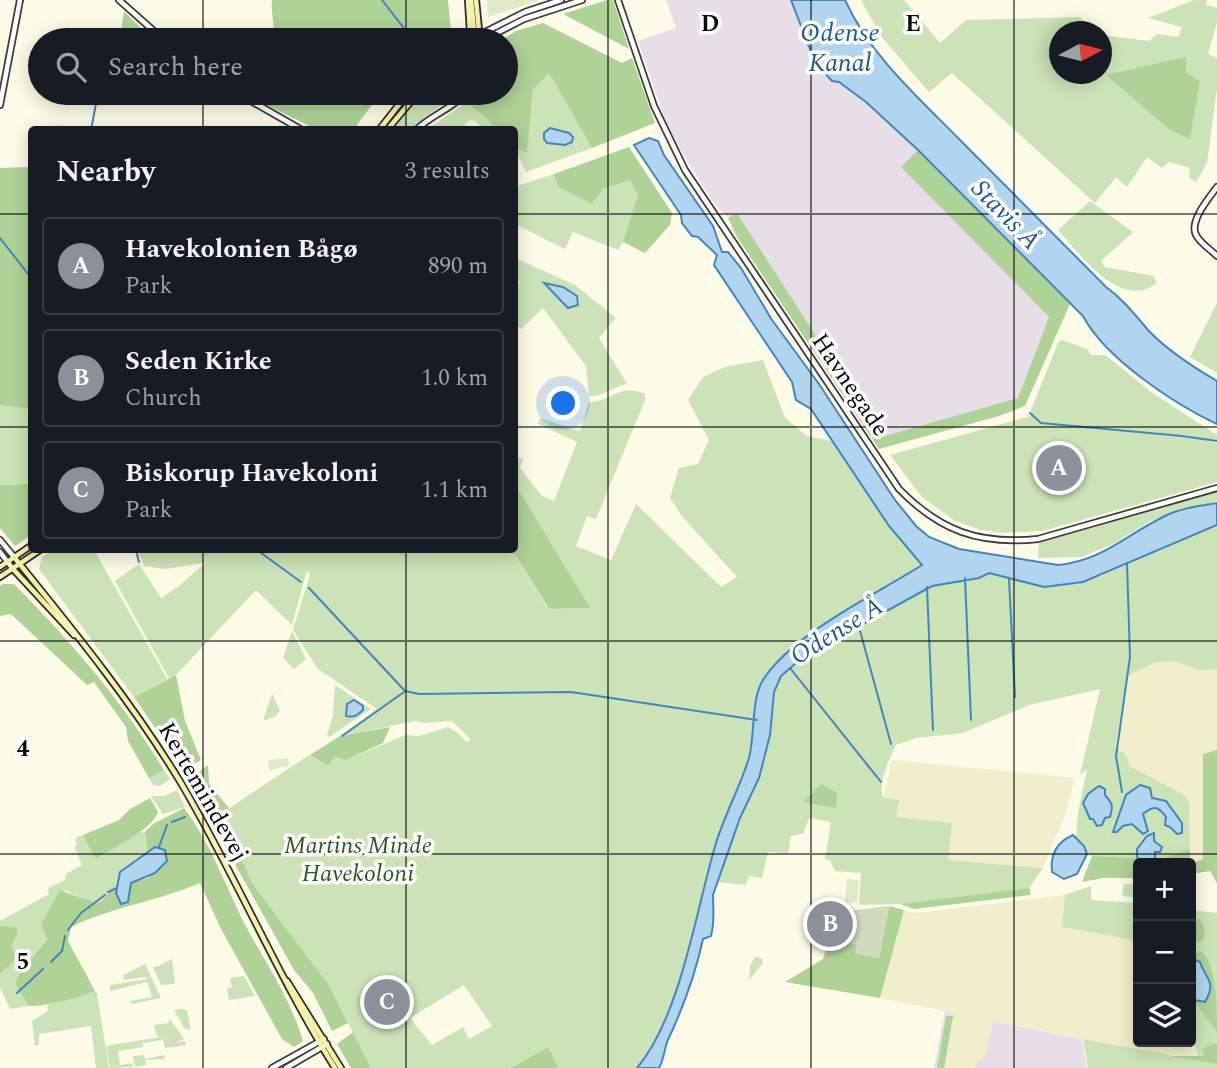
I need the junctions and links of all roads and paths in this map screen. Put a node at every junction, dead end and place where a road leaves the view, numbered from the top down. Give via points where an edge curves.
1 (20, 0) edge
2 (120, 0) edge
3 (471, 0) edge
4 (561, 0) edge
5 (582, 0) edge
6 (618, 0) edge
7 (151, 28) edge
8 (470, 28) edge
9 (475, 28) edge
10 (496, 28) edge
11 (502, 28) edge
12 (0, 105) edge
13 (258, 105) edge
14 (399, 105) edge
15 (408, 105) edge
16 (450, 105) edge
17 (295, 126) edge
18 (382, 126) edge
19 (390, 126) edge
20 (420, 126) edge
21 (1217, 187) edge
22 (1217, 256) edge
23 (1217, 488) edge
24 (0, 540) edge
25 (28, 548) edge
26 (0, 552) edge
27 (36, 553) edge
28 (13, 557) junction
29 (7, 562) junction
30 (19, 564) junction
31 (0, 566) edge
32 (13, 569) junction
33 (0, 577) edge
34 (84, 645) junction
35 (323, 1043) junction
36 (272, 1068) edge
37 (286, 1068) edge
38 (335, 1068) edge
39 (341, 1068) edge

1 - 12 street
2 - 7 street
3 - 8 main road
3 - 9 main road
4 - 10 street
5 - 11 street
6 - 23 street, Havnegade via 654,106 685,170 899,489 916,506 934,520 973,536 1014,541 1038,539
13 - 17 street
14 - 18 main road
15 - 19 main road
16 - 20 street
21 - 22 street via 1195,227 1196,235
24 - 28 street
25 - 28 main road
26 - 29 street
27 - 30 main road
28 - 29 main road
28 - 30 main road, Kertemindevej
29 - 31 main road
29 - 32 street
30 - 32 main road
30 - 34 main road, Kertemindevej
32 - 33 main road
32 - 34 main road, Kertemindevej
34 - 35 main road, Kertemindevej via 143,723 180,782
35 - 36 street
35 - 37 street
35 - 38 main road, Kertemindevej
35 - 39 main road, Kertemindevej

